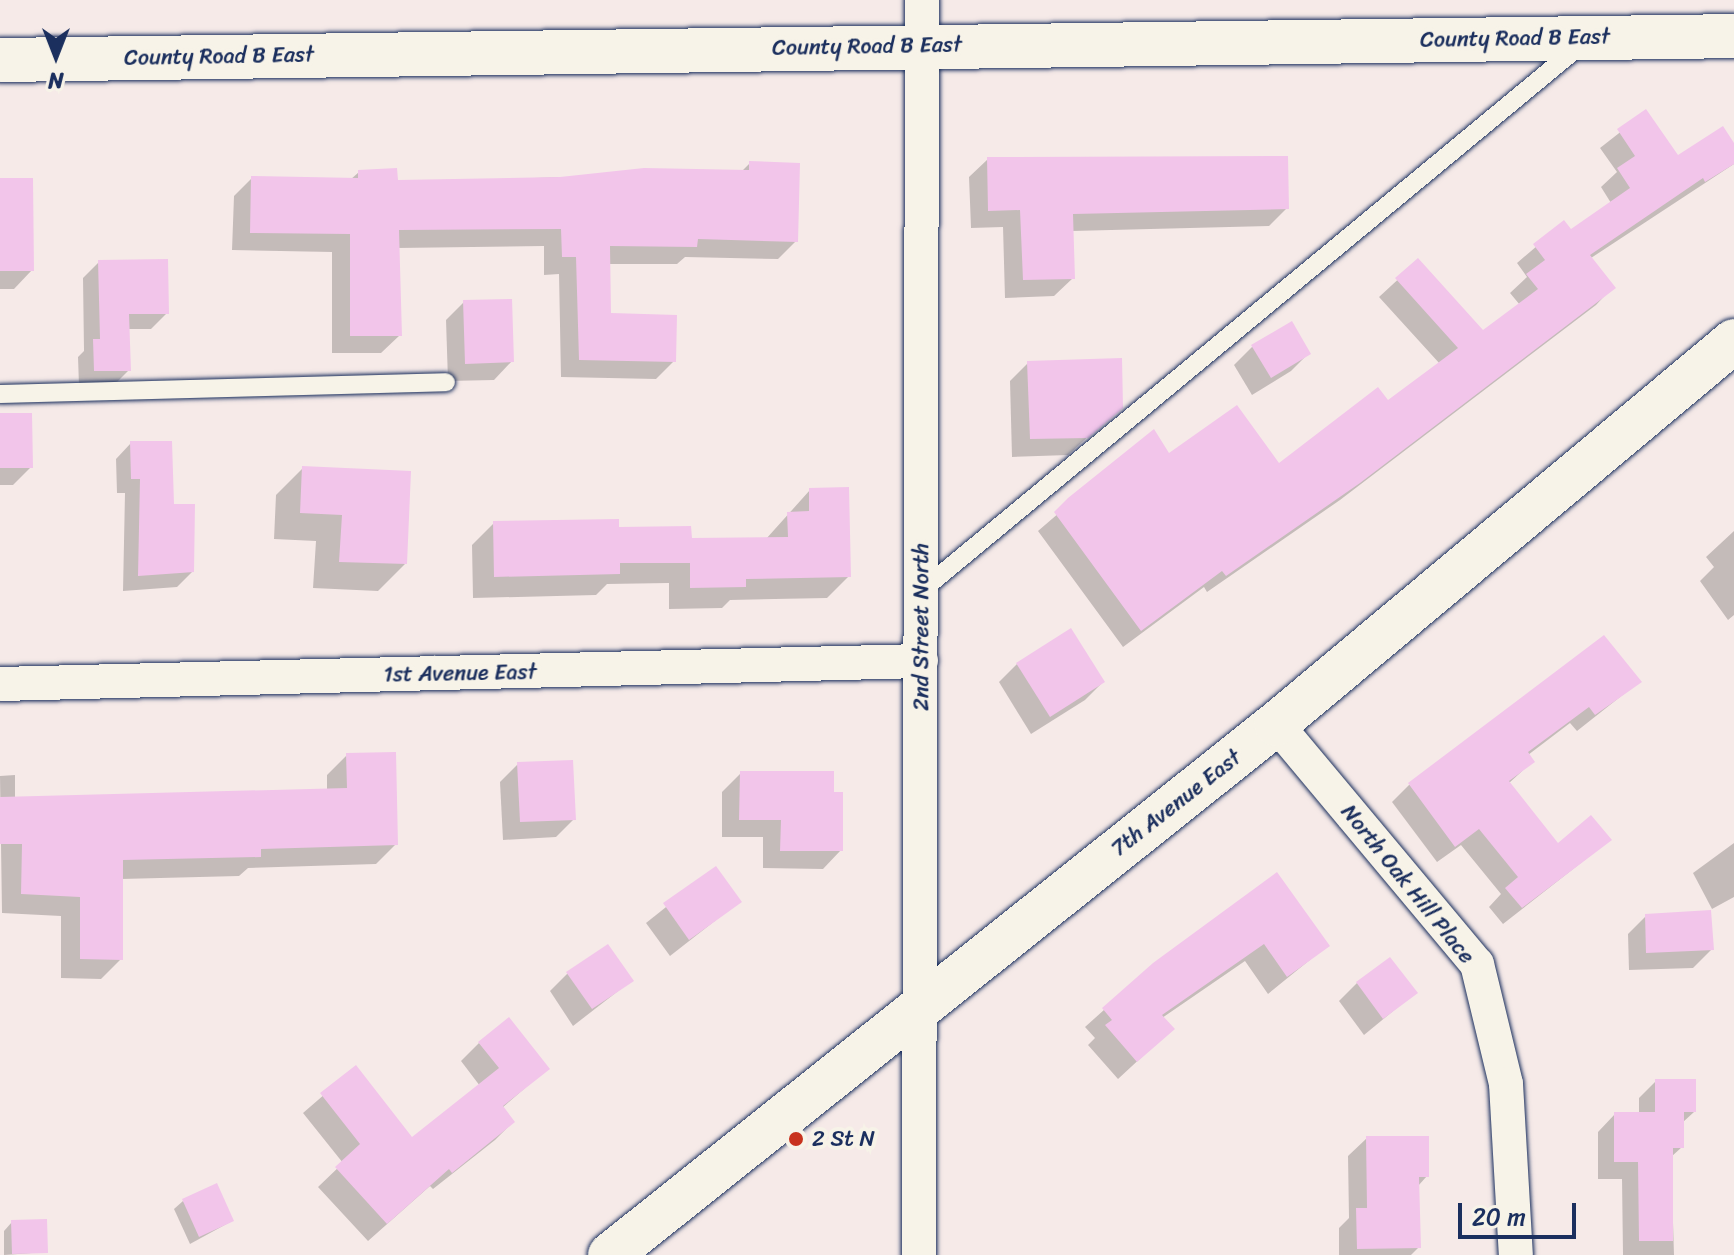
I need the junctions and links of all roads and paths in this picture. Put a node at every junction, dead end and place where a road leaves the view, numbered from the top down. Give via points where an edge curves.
1 (922, 0) edge
2 (1734, 36) edge
3 (1590, 37) junction
4 (921, 45) junction
5 (0, 60) edge
6 (1734, 341) edge
7 (446, 382) dead end
8 (0, 394) edge
9 (921, 591) junction
10 (921, 661) junction
11 (0, 684) edge
12 (1276, 724) junction
13 (921, 1004) junction
14 (610, 1255) edge
15 (919, 1255) edge
16 (1516, 1255) edge

1 - 4 street, 2nd Street North
2 - 3 street, County Road B East
3 - 4 street, County Road B East
3 - 9 lane
4 - 5 street, County Road B East
4 - 9 street, 2nd Street North
6 - 12 street, 7th Avenue East
7 - 8 lane
9 - 10 street, 2nd Street North
10 - 11 street, 1st Avenue East
10 - 13 street, 2nd Street North
12 - 13 street, 7th Avenue East
12 - 16 street, North Oak Hill Place via 1477,964 1506,1084
13 - 14 street, 7th Avenue East
13 - 15 street, 2nd Street North

